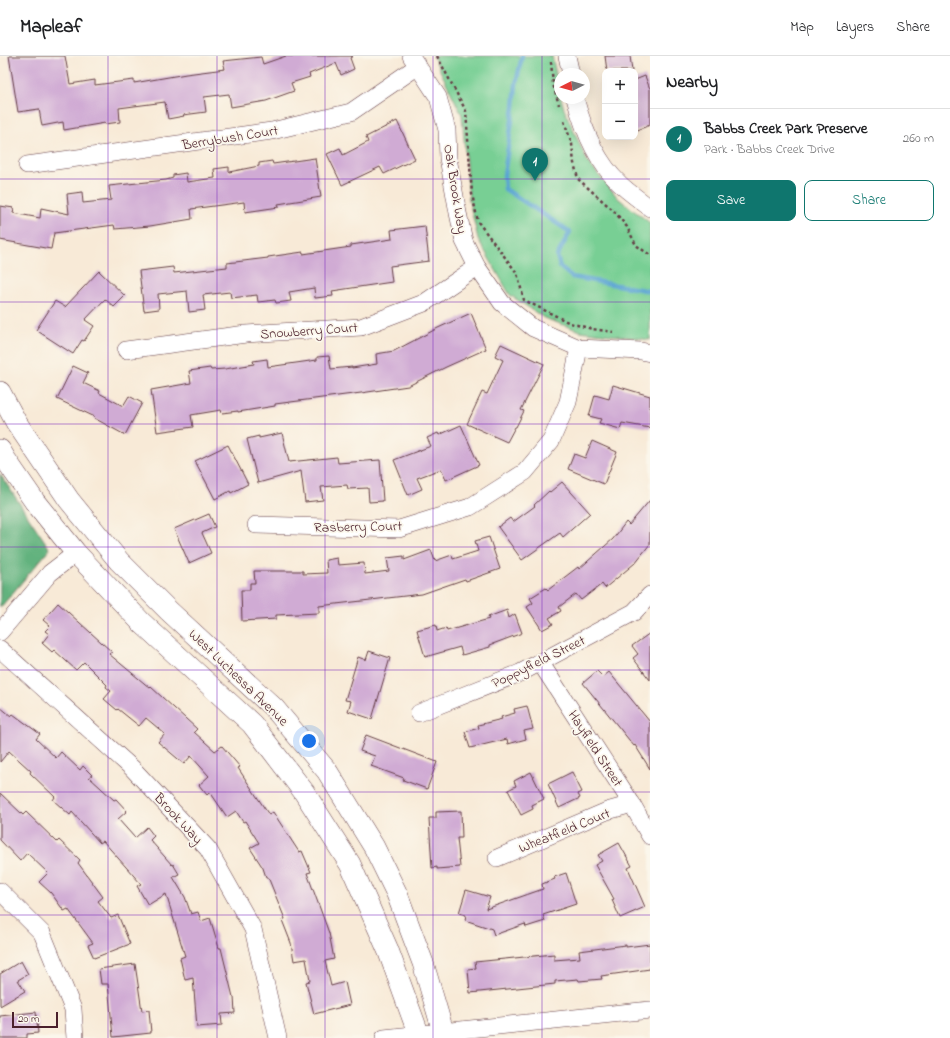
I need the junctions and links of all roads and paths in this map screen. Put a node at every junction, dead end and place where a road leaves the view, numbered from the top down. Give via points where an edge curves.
1 (437, 56) edge
2 (567, 56) edge
3 (414, 61) edge
4 (570, 68) edge
5 (577, 104) edge
6 (27, 165) dead end
7 (650, 208) edge
8 (477, 267) junction
9 (621, 333) dead end
10 (579, 348) junction
11 (126, 350) dead end
12 (650, 353) edge
13 (0, 392) edge
14 (0, 450) edge
15 (256, 526) dead end
16 (76, 553) junction
17 (650, 595) edge
18 (0, 632) edge
19 (0, 649) edge
20 (540, 662) junction
21 (419, 713) dead end
22 (632, 804) junction
23 (650, 836) edge
24 (497, 858) dead end
25 (0, 891) edge
26 (650, 1010) edge
27 (444, 1035) edge
28 (419, 1036) edge
29 (75, 1038) edge
30 (278, 1038) edge
31 (384, 1038) edge

1 - 9 path via 466,110 472,194 478,222 516,273 524,300 570,323
2 - 4 street
3 - 6 street, Berrybush Court via 351,112 272,132
3 - 8 street, Oak Brook Way via 438,98 447,130 448,158 464,241
5 - 7 street via 581,120 602,162 618,182
8 - 10 street, Oak Brook Way via 502,303 533,328
8 - 11 street, Snowberry Court via 424,303 361,327 246,334
10 - 12 street, Oak Brook Way
10 - 15 street, Rasberry Court via 568,402 552,441 525,472 470,507 399,528
13 - 27 street, West Luchessa Avenue via 16,422 69,500 120,561 169,611 274,708 327,771 374,847 397,894 423,963
14 - 16 street, West Luchessa Avenue via 35,502
16 - 18 street via 50,572
16 - 28 street, West Luchessa Avenue via 141,622 252,724 304,792 350,864 388,950
17 - 20 street, Poppyfield Street via 634,612
19 - 30 street, Brook Way via 132,768 208,849 253,929
20 - 21 street, Poppyfield Street via 520,673
20 - 22 street, Hayfield Street
22 - 23 street, Hayfield Street
22 - 24 street, Wheatfield Court via 607,811
25 - 29 street via 42,933 73,1009
26 - 27 street
27 - 28 street
28 - 31 street

